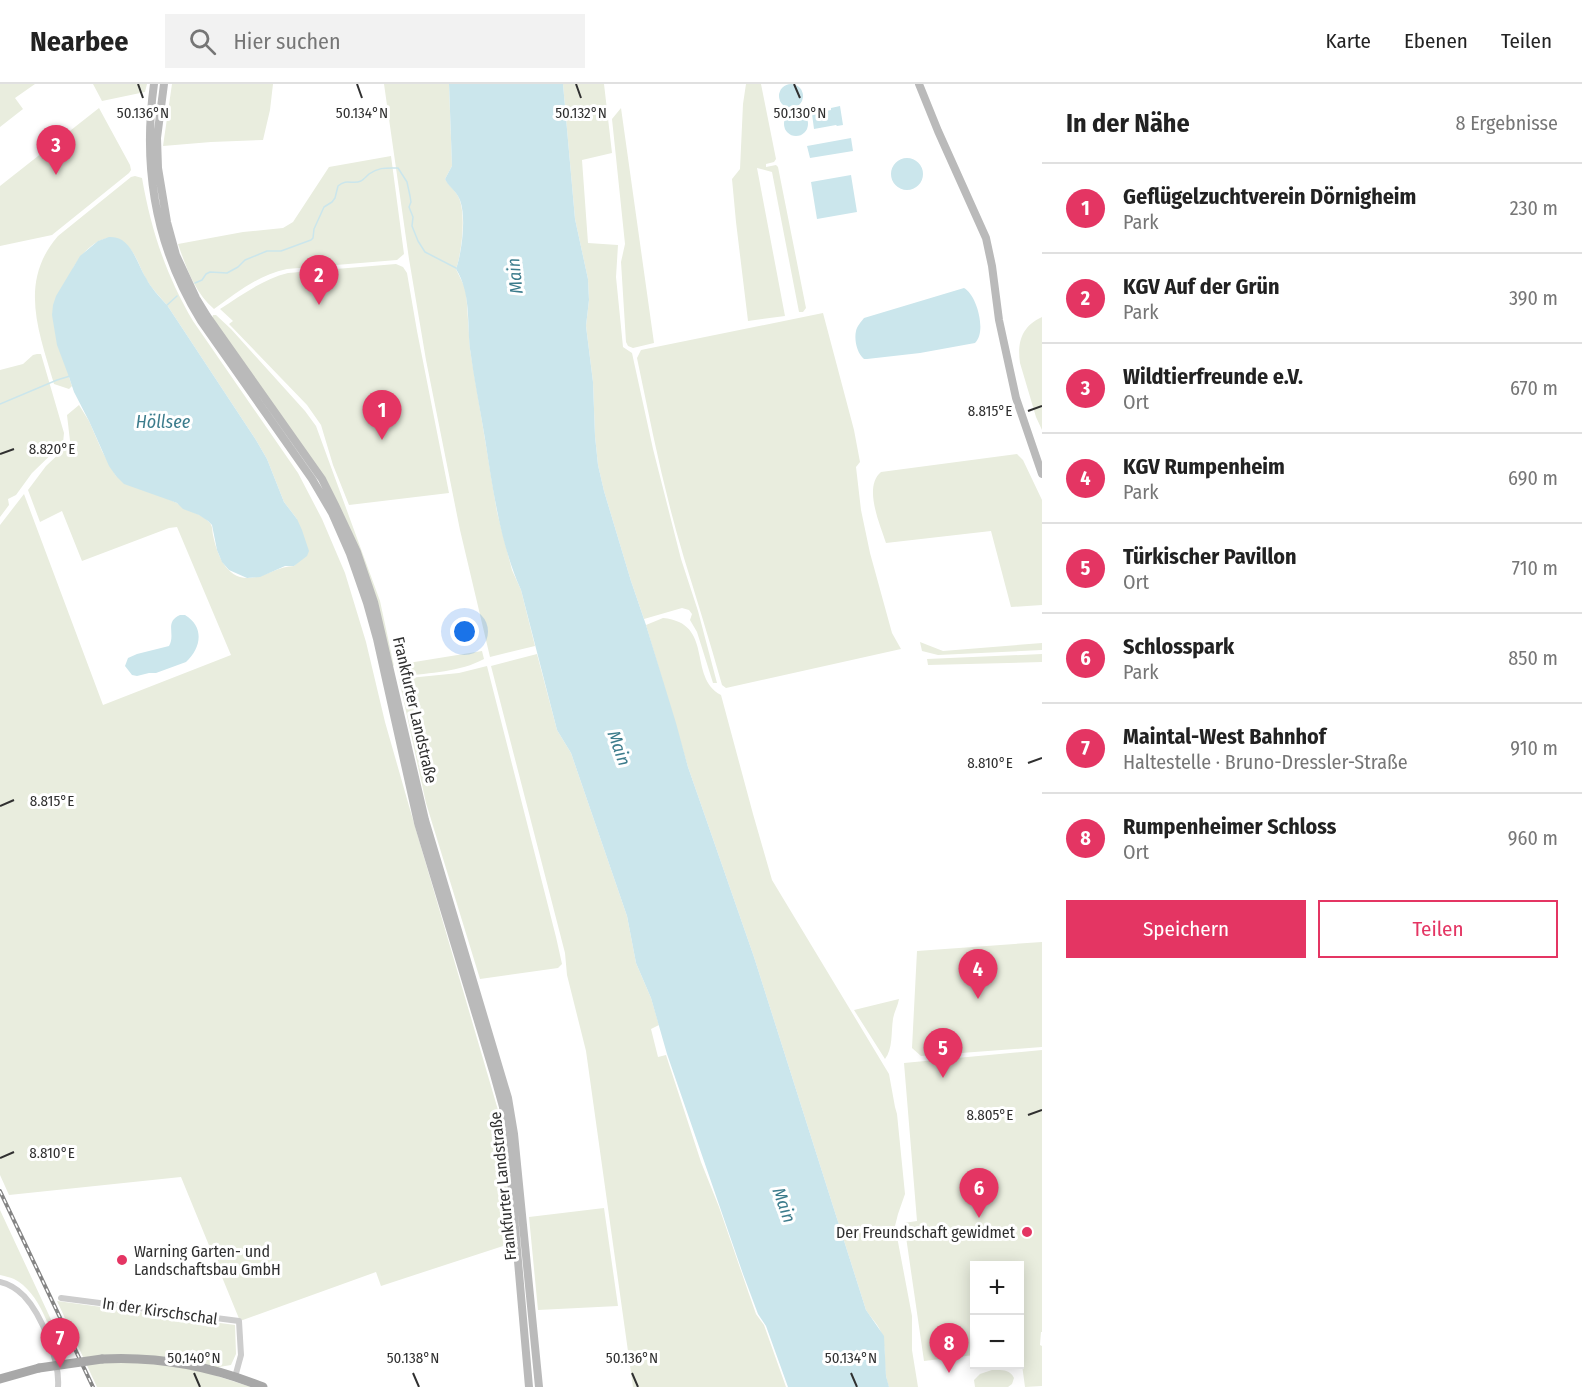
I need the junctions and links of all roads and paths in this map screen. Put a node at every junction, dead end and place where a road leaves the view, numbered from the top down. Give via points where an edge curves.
1 (153, 84) edge
2 (164, 84) edge
3 (920, 84) edge
4 (1042, 474) edge
5 (0, 1282) edge
6 (61, 1298) dead end
7 (235, 1377) junction
8 (0, 1379) edge
9 (59, 1385) edge
10 (263, 1387) edge
11 (529, 1387) edge
12 (539, 1387) edge

1 - 11 main road, Frankfurter Landstraße via 149,147 152,183 158,220 175,273 201,321 321,494 346,545 367,603 418,824 503,1107
2 - 12 main road, Frankfurter Landstraße via 158,168 179,263 207,316 322,479 357,552 374,602 425,820 508,1098
3 - 4 main road via 982,227 1016,398
5 - 9 street via 16,1289 35,1312 50,1343
6 - 7 street, In der Kirschschal via 238,1321 241,1355
7 - 8 main road, bridge via 167,1361 120,1358 39,1368
7 - 10 main road

